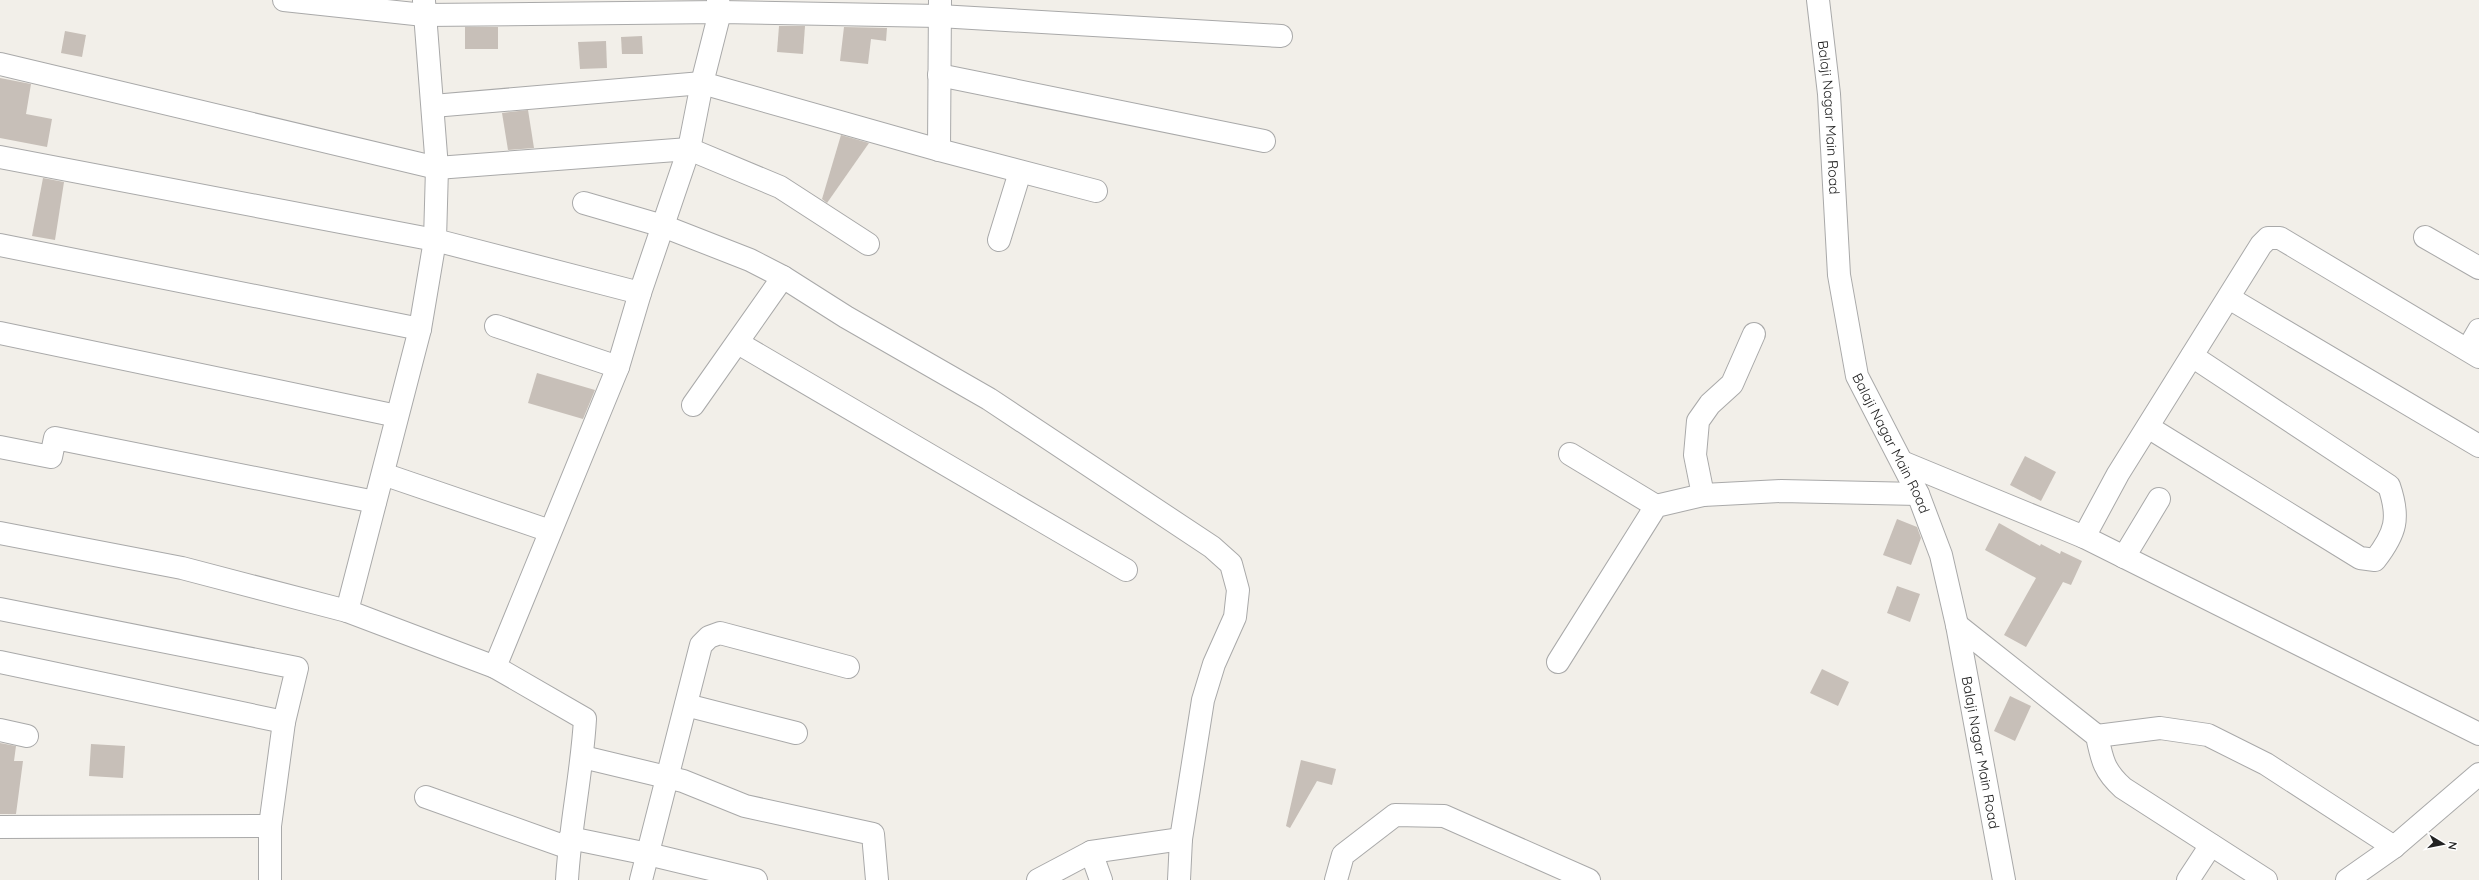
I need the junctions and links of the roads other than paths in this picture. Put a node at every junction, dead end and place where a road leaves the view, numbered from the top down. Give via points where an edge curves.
1 (284, 0) edge
2 (1818, 0) edge
3 (719, 6) edge
4 (424, 7) edge
5 (940, 8) edge
6 (1280, 36) dead end
7 (0, 64) edge
8 (939, 76) junction
9 (702, 83) junction
10 (433, 106) junction
11 (1264, 141) dead end
12 (689, 149) junction
13 (939, 150) junction
14 (0, 157) edge
15 (437, 168) junction
16 (1020, 172) junction
17 (1096, 191) dead end
18 (584, 203) dead end
19 (663, 226) junction
20 (2425, 237) dead end
21 (435, 240) junction
22 (999, 240) dead end
23 (868, 244) dead end
24 (0, 245) edge
25 (2479, 268) edge
26 (783, 277) junction
27 (640, 293) junction
28 (2229, 298) junction
29 (496, 326) dead end
30 (420, 329) junction
31 (2479, 330) edge
32 (0, 333) edge
33 (1754, 334) dead end
34 (738, 344) junction
35 (2473, 353) edge
36 (2192, 356) junction
37 (618, 367) junction
38 (693, 405) dead end
39 (397, 416) junction
40 (2148, 427) junction
41 (2479, 446) edge
42 (0, 447) edge
43 (1570, 454) dead end
44 (1902, 462) junction
45 (383, 474) junction
46 (1918, 494) junction
47 (1703, 495) junction
48 (2159, 499) dead end
49 (375, 502) junction
50 (1656, 506) junction
51 (550, 531) junction
52 (0, 533) edge
53 (2084, 537) junction
54 (2124, 557) junction
55 (1126, 570) dead end
56 (0, 609) edge
57 (347, 611) junction
58 (1957, 625) junction
59 (0, 662) edge
60 (1558, 662) dead end
61 (495, 667) junction
62 (848, 667) dead end
63 (686, 705) junction
64 (284, 722) junction
65 (0, 730) edge
66 (796, 733) dead end
67 (2479, 734) edge
68 (27, 736) dead end
69 (2097, 736) junction
70 (583, 757) junction
71 (2479, 774) edge
72 (667, 777) junction
73 (426, 797) dead end
74 (270, 826) junction
75 (0, 827) edge
76 (1181, 839) junction
77 (569, 843) junction
78 (2211, 845) junction
79 (2394, 847) junction
80 (1091, 852) junction
81 (648, 854) junction
82 (270, 880) edge
83 (567, 880) edge
84 (641, 880) edge
85 (756, 880) edge
86 (877, 880) edge
87 (1038, 880) edge
88 (1101, 880) edge
89 (1179, 880) edge
90 (1336, 880) edge
91 (1589, 880) edge
92 (2004, 880) edge
93 (2188, 880) edge
94 (2266, 880) edge
95 (2347, 880) edge

1 - 4 street
2 - 44 street, Balaji Nagar Main Road via 1829,94 1839,274 1857,376
3 - 4 street
3 - 5 street
3 - 9 street
4 - 10 street
5 - 6 street
5 - 8 street
7 - 15 street
8 - 11 street
8 - 13 street
9 - 10 street
9 - 12 street
9 - 13 street
10 - 15 street
12 - 15 street
12 - 19 street
12 - 23 street via 780,187
13 - 16 street
14 - 21 street
15 - 21 street
16 - 17 street
16 - 22 street
18 - 19 street
19 - 26 street via 750,260
19 - 27 street
20 - 25 street
21 - 27 street
21 - 30 street
24 - 30 street
26 - 34 street
26 - 76 street via 846,317 989,399 1212,547 1231,564 1238,590 1235,618 1214,664 1203,700
27 - 37 street
28 - 35 street via 2261,245 2268,238 2280,238
28 - 36 street
28 - 41 street
29 - 37 street
30 - 39 street
31 - 35 street
32 - 39 street
33 - 47 street via 1732,384 1710,404 1698,421 1696,455
34 - 38 street
34 - 55 street
36 - 40 street
36 - 40 street via 2389,486 2395,505 2396,523 2388,543 2376,560 2360,558
37 - 51 street
39 - 45 street
40 - 53 street via 2118,474
42 - 49 street via 51,457 56,438
43 - 50 street
44 - 46 street, Balaji Nagar Main Road
44 - 53 street
45 - 49 street
45 - 51 street
46 - 47 street via 1782,490
46 - 58 street, Balaji Nagar Main Road via 1941,555
47 - 50 street
48 - 54 street
49 - 57 street
50 - 60 street
51 - 61 street
52 - 57 street via 182,568
53 - 54 street
54 - 67 street
56 - 64 street via 297,668
57 - 61 street
58 - 69 street
58 - 92 street, Balaji Nagar Main Road
59 - 64 street
61 - 70 street via 585,719
62 - 63 street via 720,633 709,637 701,646
63 - 66 street
63 - 72 street
64 - 74 street
65 - 68 street
69 - 78 street via 2103,764 2113,779
69 - 79 street via 2160,728 2208,735 2266,764
70 - 72 street
70 - 77 street
71 - 79 street
72 - 81 street
72 - 86 street via 745,806 873,834
73 - 77 street
74 - 75 street
74 - 82 street
76 - 80 street
76 - 89 street
77 - 81 street
77 - 83 street
78 - 93 street
78 - 94 street
79 - 95 street
80 - 87 street
80 - 88 street
81 - 84 street
81 - 85 street
90 - 91 street via 1343,855 1395,815 1444,816

